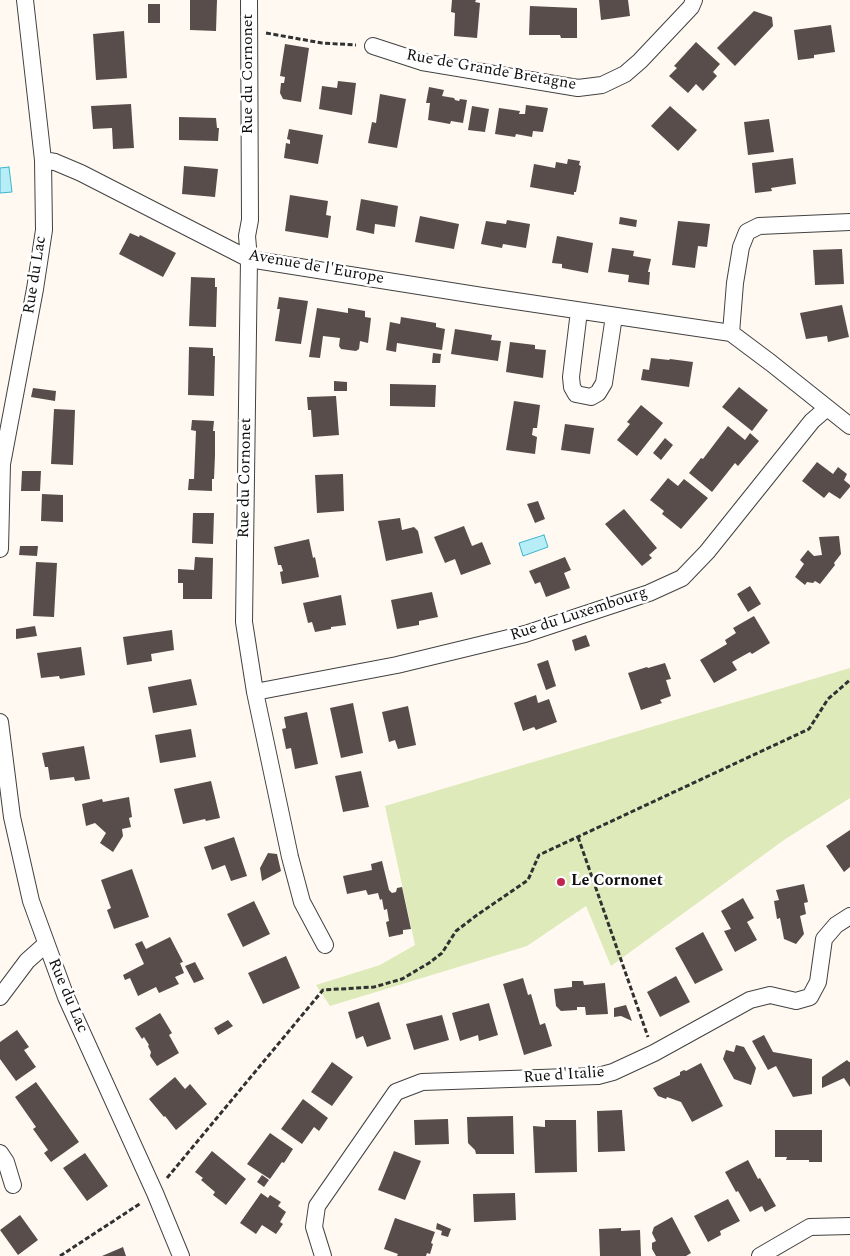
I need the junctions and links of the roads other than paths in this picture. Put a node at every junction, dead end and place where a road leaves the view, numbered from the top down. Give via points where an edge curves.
1 (25, 0) edge
2 (249, 0) edge
3 (694, 0) edge
4 (373, 46) road end
5 (43, 160) junction
6 (850, 222) edge
7 (249, 259) junction
8 (580, 311) junction
9 (614, 316) junction
10 (731, 333) junction
11 (827, 408) junction
12 (850, 426) edge
13 (0, 549) edge
14 (255, 692) junction
15 (0, 722) edge
16 (850, 916) edge
17 (46, 944) junction
18 (325, 945) dead end
19 (0, 997) edge
20 (0, 1153) edge
21 (13, 1185) dead end
22 (850, 1226) edge
23 (181, 1256) edge
24 (323, 1256) edge
25 (760, 1256) edge

1 - 5 street, Rue du Lac
2 - 7 street, Rue du Cornonet
3 - 4 street, Rue de Grande Bretagne via 640,61 625,74 602,85 578,88 422,62
5 - 7 street, Avenue de l'Europe via 81,173
5 - 13 street, Rue du Lac via 44,230 2,464
6 - 10 street via 759,226 747,232 735,283
7 - 8 street, Avenue de l'Europe
7 - 14 street, Rue du Cornonet via 244,622
8 - 9 street, Avenue de l'Europe
8 - 9 street via 572,387 576,394 591,397 604,384
9 - 10 street, Avenue de l'Europe
10 - 11 street, Avenue de l'Europe
11 - 12 street, Avenue de l'Europe
11 - 14 street, Rue du Luxembourg via 682,578 525,634 396,665
14 - 18 street, Rue du Cornonet via 297,884 302,902
15 - 17 street, Rue du Lac via 12,817 31,901
16 - 24 street, Rue d'Italie via 836,925 824,939 818,982 810,997 796,1001 770,995 750,1000 654,1053 598,1076 422,1082 396,1092 317,1206 314,1227
17 - 19 street via 26,962
17 - 23 street, Rue du Lac
20 - 21 street
22 - 25 street via 810,1227

